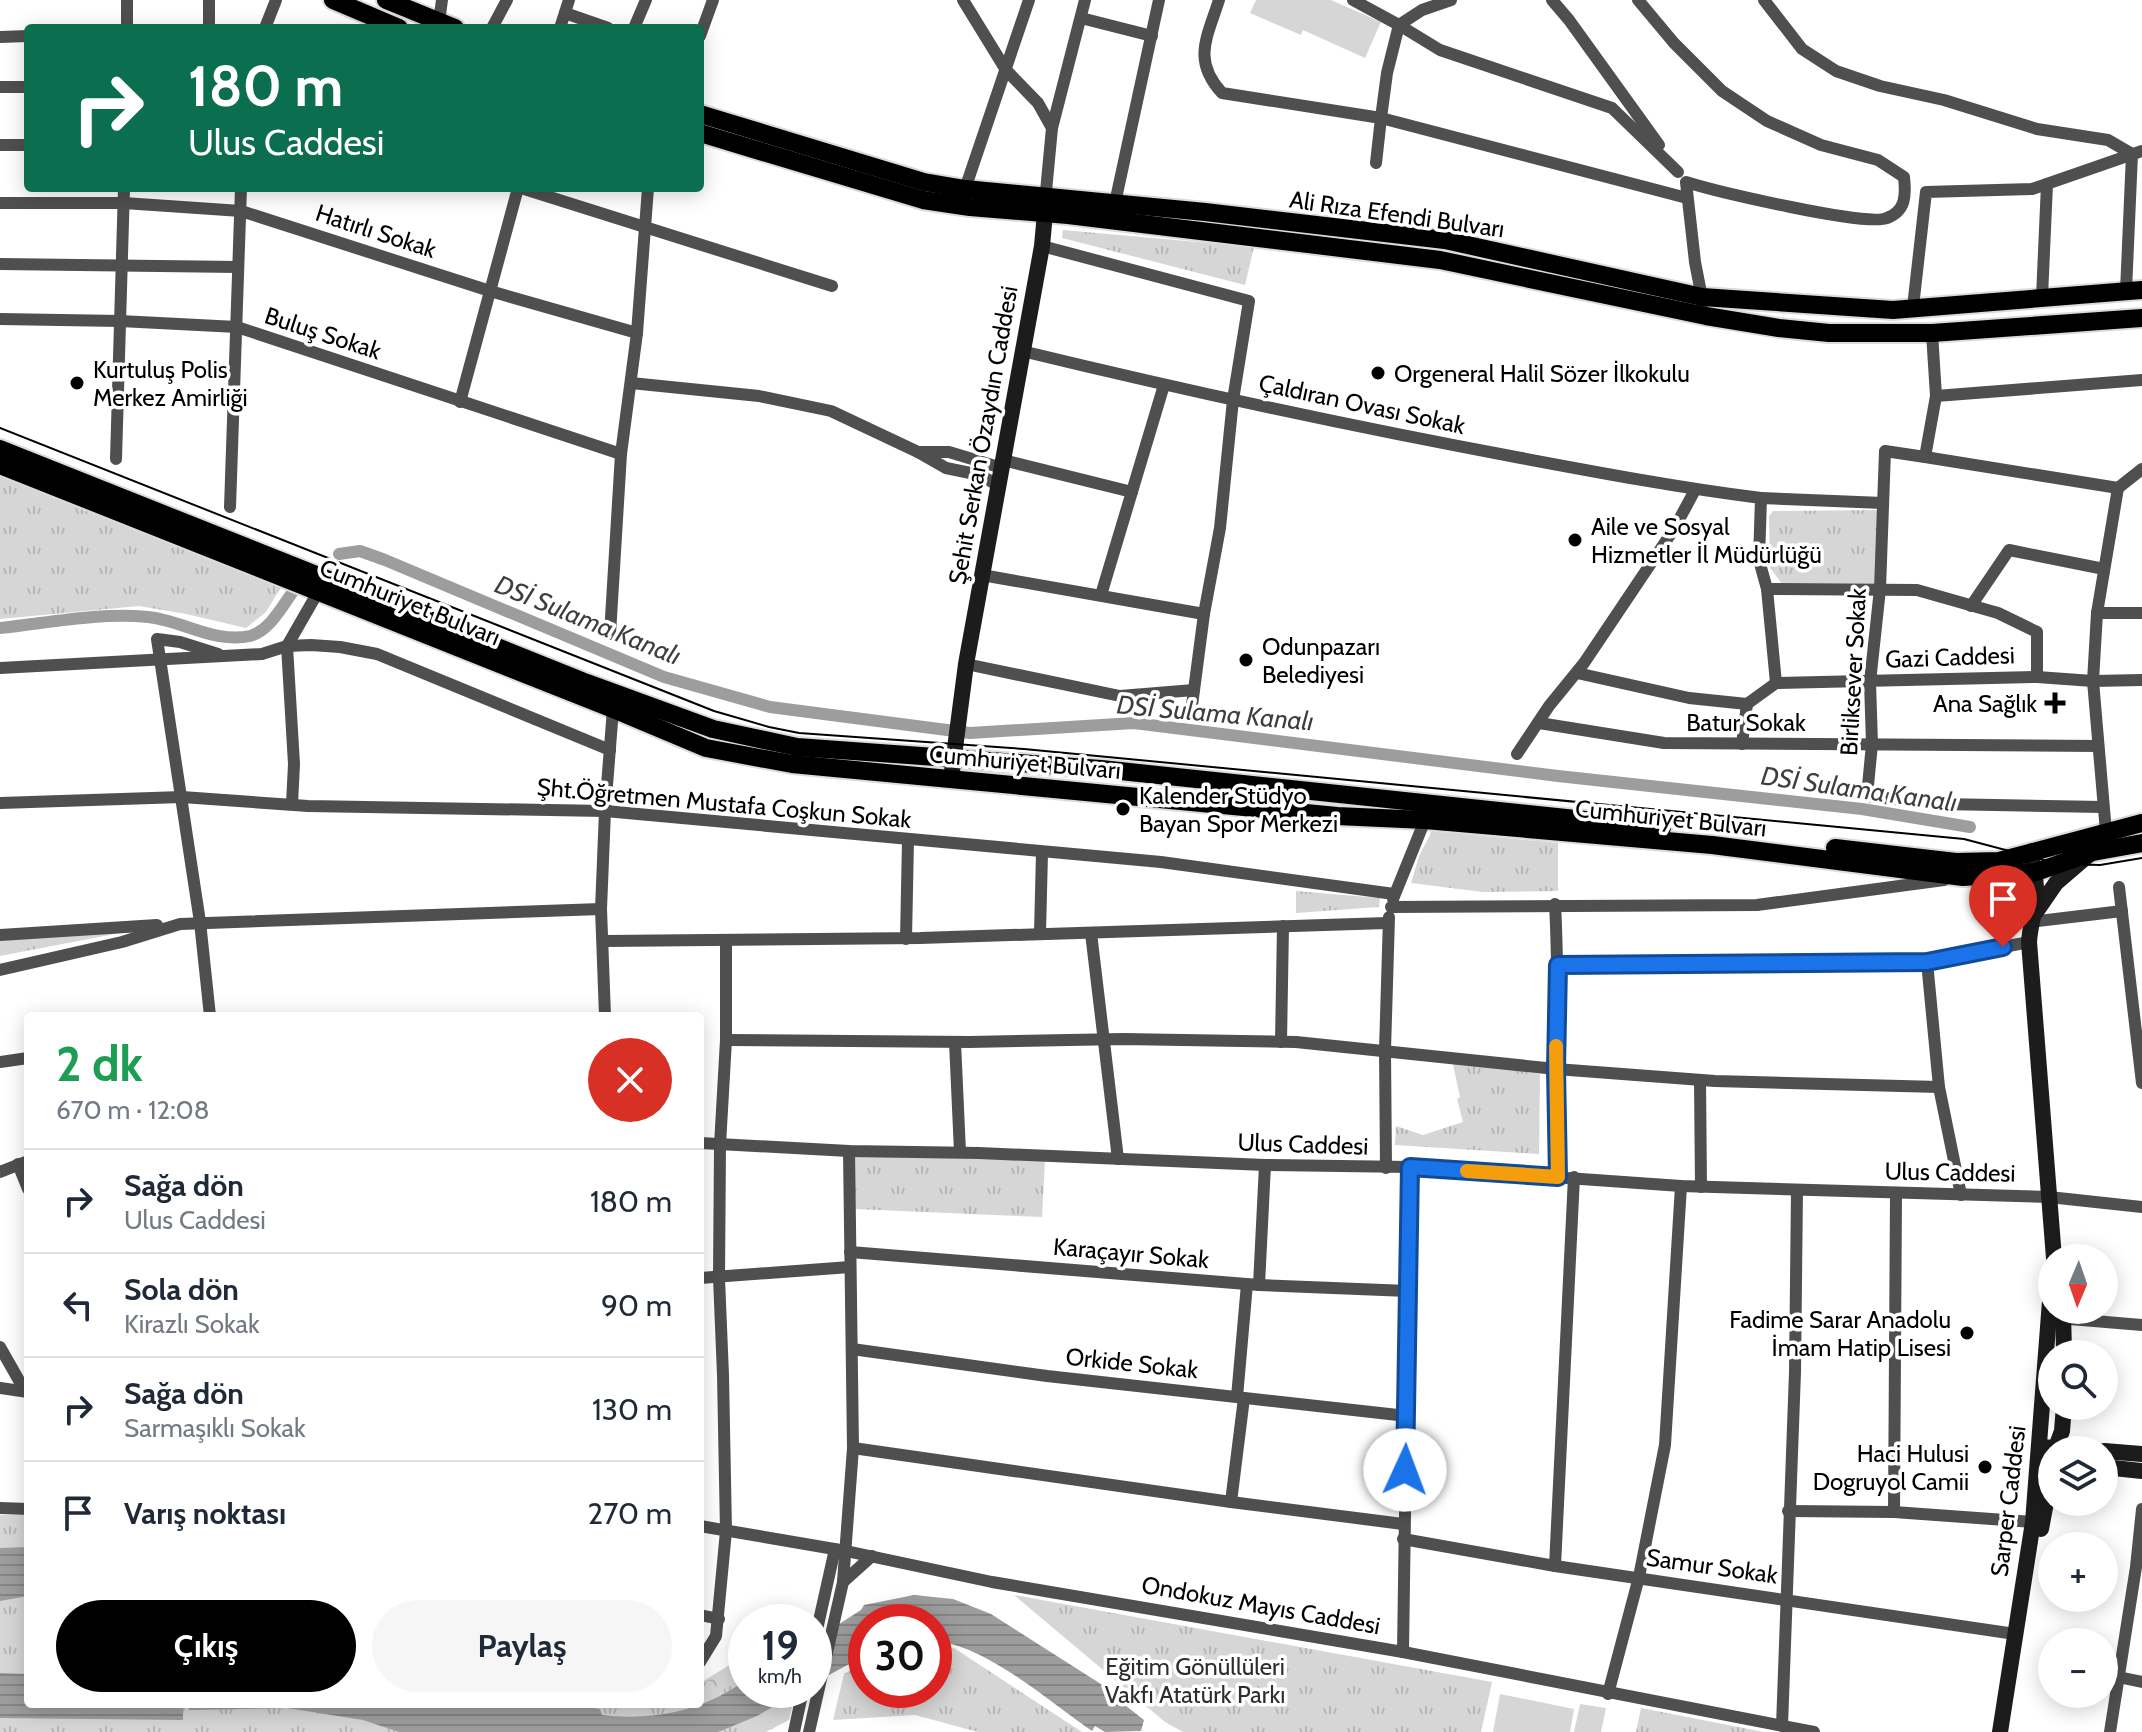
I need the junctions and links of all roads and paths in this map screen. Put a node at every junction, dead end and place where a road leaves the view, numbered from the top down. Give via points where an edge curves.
1 (127, 0) edge
2 (209, 0) edge
3 (276, 0) edge
4 (333, 0) edge
5 (386, 0) edge
6 (442, 0) edge
7 (507, 0) edge
8 (646, 0) edge
9 (713, 0) edge
10 (963, 0) edge
11 (1029, 0) edge
12 (1085, 0) edge
13 (1159, 0) edge
14 (1219, 0) edge
15 (1353, 0) edge
16 (1451, 0) edge
17 (1552, 0) edge
18 (1638, 0) edge
19 (1764, 0) edge
20 (567, 6) edge
21 (1081, 18) junction
22 (127, 24) edge
23 (209, 24) edge
24 (267, 24) edge
25 (390, 24) edge
26 (445, 24) edge
27 (447, 24) edge
28 (494, 24) edge
29 (601, 24) edge
30 (636, 24) edge
31 (704, 25) edge
32 (1399, 25) junction
33 (24, 36) edge
34 (1152, 36) junction
35 (0, 37) edge
36 (1006, 70) junction
37 (0, 87) edge
38 (24, 87) edge
39 (704, 115) edge
40 (1381, 118) junction
41 (1052, 128) junction
42 (704, 134) edge
43 (0, 145) edge
44 (24, 145) edge
45 (2137, 152) edge
46 (1376, 163) dead end
47 (1682, 177) junction
48 (2047, 184) junction
49 (965, 189) junction
50 (124, 192) edge
51 (241, 192) edge
52 (519, 192) edge
53 (532, 192) edge
54 (648, 192) edge
55 (1687, 198) junction
56 (0, 203) edge
57 (124, 203) junction
58 (1115, 203) junction
59 (1045, 205) junction
60 (241, 211) junction
61 (646, 229) junction
62 (1042, 246) junction
63 (0, 264) edge
64 (122, 264) junction
65 (238, 267) junction
66 (832, 286) dead end
67 (2134, 290) edge
68 (490, 291) junction
69 (2042, 297) junction
70 (1704, 306) junction
71 (1913, 307) junction
72 (2142, 318) edge
73 (0, 319) edge
74 (120, 321) junction
75 (237, 327) junction
76 (637, 333) junction
77 (1932, 333) junction
78 (1022, 351) junction
79 (2142, 380) edge
80 (631, 383) junction
81 (1164, 385) junction
82 (1936, 396) junction
83 (1233, 400) junction
84 (460, 402) junction
85 (0, 449) edge
86 (918, 452) junction
87 (621, 454) junction
88 (1925, 457) junction
89 (116, 459) dead end
90 (1003, 464) junction
91 (0, 465) edge
92 (2142, 469) edge
93 (999, 486) junction
94 (2118, 488) junction
95 (1695, 490) junction
96 (1132, 492) junction
97 (1761, 498) junction
98 (1883, 503) junction
99 (230, 507) dead end
100 (2104, 569) junction
101 (982, 575) junction
102 (1767, 589) junction
103 (1880, 589) junction
104 (318, 592) junction
105 (1101, 595) junction
106 (1971, 606) junction
107 (2097, 613) junction
108 (2142, 613) edge
109 (1204, 614) junction
110 (610, 634) dead end
111 (287, 646) junction
112 (228, 656) junction
113 (160, 661) junction
114 (966, 664) junction
115 (0, 668) edge
116 (1577, 673) junction
117 (2037, 677) junction
118 (2142, 680) edge
119 (2093, 681) junction
120 (1870, 682) junction
121 (1776, 683) junction
122 (1194, 690) junction
123 (1747, 704) junction
124 (613, 709) junction
125 (1191, 713) dead end
126 (1539, 723) junction
127 (1742, 744) junction
128 (1872, 744) junction
129 (2098, 746) junction
130 (610, 750) junction
131 (1517, 754) dead end
132 (953, 759) junction
133 (951, 779) junction
134 (182, 797) junction
135 (0, 803) edge
136 (292, 804) junction
137 (2103, 807) junction
138 (605, 811) junction
139 (1425, 820) junction
140 (2142, 823) edge
141 (2106, 832) junction
142 (908, 840) junction
143 (2142, 843) edge
144 (2093, 852) junction
145 (1042, 853) junction
146 (2020, 861) junction
147 (2036, 872) junction
148 (1963, 877) junction
149 (2119, 887) dead end
150 (1393, 900) junction
151 (1555, 904) junction
152 (601, 909) junction
153 (2122, 911) junction
154 (2031, 921) junction
155 (200, 922) junction
156 (1387, 923) junction
157 (180, 924) junction
158 (1283, 926) junction
159 (1040, 933) junction
160 (1091, 933) junction
161 (0, 935) edge
162 (906, 939) junction
163 (604, 941) junction
164 (726, 942) junction
165 (2029, 942) junction
166 (1927, 962) junction
167 (1558, 965) junction
168 (0, 970) edge
169 (210, 1012) edge
170 (605, 1012) edge
171 (726, 1040) junction
172 (1104, 1040) junction
173 (955, 1042) junction
174 (1281, 1042) junction
175 (1385, 1050) junction
176 (24, 1059) edge
177 (2141, 1059) edge
178 (0, 1062) edge
179 (1556, 1069) junction
180 (1700, 1080) junction
181 (2142, 1083) edge
182 (1939, 1087) junction
183 (704, 1143) edge
184 (720, 1145) junction
185 (849, 1151) junction
186 (960, 1152) junction
187 (1118, 1159) junction
188 (23, 1163) edge
189 (1265, 1165) junction
190 (1410, 1167) junction
191 (1386, 1168) junction
192 (0, 1172) edge
193 (1558, 1177) junction
194 (1574, 1177) junction
195 (1681, 1186) junction
196 (1701, 1187) junction
197 (1797, 1190) junction
198 (1896, 1193) junction
199 (1961, 1195) junction
200 (2049, 1197) junction
201 (2142, 1207) edge
202 (2053, 1244) edge
203 (850, 1252) junction
204 (850, 1267) junction
205 (704, 1278) edge
206 (719, 1278) junction
207 (1253, 1285) junction
208 (1408, 1291) junction
209 (2118, 1322) edge
210 (2057, 1324) edge
211 (2142, 1325) edge
212 (0, 1347) edge
213 (852, 1349) junction
214 (24, 1387) edge
215 (0, 1388) edge
216 (24, 1392) edge
217 (1241, 1398) junction
218 (1407, 1416) junction
219 (2050, 1436) edge
220 (853, 1448) junction
221 (2118, 1452) edge
222 (2142, 1454) edge
223 (2118, 1468) edge
224 (2142, 1471) edge
225 (1231, 1502) junction
226 (2038, 1502) edge
227 (0, 1508) edge
228 (24, 1509) edge
229 (2142, 1509) edge
230 (1788, 1511) junction
231 (1894, 1512) junction
232 (2041, 1516) edge
233 (2033, 1522) junction
234 (1403, 1524) junction
235 (704, 1527) edge
236 (726, 1531) junction
237 (1403, 1539) junction
238 (840, 1550) junction
239 (872, 1556) junction
240 (1555, 1566) junction
241 (2139, 1568) edge
242 (1639, 1577) junction
243 (843, 1582) junction
244 (1786, 1599) junction
245 (823, 1604) edge
246 (704, 1616) edge
247 (719, 1619) junction
248 (2015, 1634) junction
249 (1403, 1652) junction
250 (704, 1656) edge
251 (2118, 1677) joint
252 (2142, 1682) edge
253 (1608, 1694) junction
254 (799, 1708) edge
255 (2113, 1708) edge
256 (1782, 1726) junction
257 (794, 1732) edge
258 (809, 1732) edge
259 (1814, 1732) edge
260 (2000, 1732) edge
261 (2010, 1732) edge
262 (2110, 1732) edge

1 - 22 street
2 - 23 street
3 - 24 street
4 - 25 main road
5 - 26 main road
6 - 27 street
7 - 28 street
8 - 30 street
9 - 31 street
10 - 36 street
11 - 36 street
12 - 21 street
13 - 34 street
14 - 40 street via 1202,54 1209,79 1222,93
15 - 32 street
16 - 32 street
17 - 47 street
18 - 47 street via 1722,91 1767,121 1821,145 1878,160 1904,177 1906,196 1900,211 1885,220 1861,218 1726,193
19 - 45 street via 1802,49 1836,71 2037,129 2108,140
20 - 29 street
21 - 34 street
21 - 41 street
32 - 40 street
32 - 47 street via 1440,50 1612,108
33 - 35 street
34 - 58 street
36 - 41 street via 1038,103
36 - 49 street
37 - 38 street
39 - 49 main road, Ali Rıza Efendi Bulvarı via 924,182
40 - 46 street
40 - 55 street
41 - 59 street
42 - 59 main road, Ali Rıza Efendi Bulvarı via 923,200 970,207
43 - 44 street
45 - 48 street
45 - 67 street
47 - 55 street
48 - 69 street
48 - 71 street via 1926,192
49 - 59 main road, Ali Rıza Efendi Bulvarı
50 - 57 street
51 - 60 street
52 - 68 street
53 - 61 street
54 - 61 street
55 - 70 street
56 - 57 street, Hatırlı Sokak
57 - 60 street, Hatırlı Sokak
57 - 64 street
58 - 59 main road, Ali Rıza Efendi Bulvarı
58 - 70 main road, Ali Rıza Efendi Bulvarı via 1445,240
59 - 62 main road, Şehit Serkan Özaydın Caddesi
59 - 70 main road, Ali Rıza Efendi Bulvarı via 1440,260
60 - 65 street
60 - 68 street, Hatırlı Sokak
61 - 66 street
61 - 76 street
62 - 78 main road, Şehit Serkan Özaydın Caddesi
62 - 83 street via 1249,301
63 - 64 street
64 - 65 street
64 - 74 street
65 - 75 street
67 - 69 main road, Ali Rıza Efendi Bulvarı
68 - 76 street, Hatırlı Sokak
68 - 84 street
69 - 71 main road, Ali Rıza Efendi Bulvarı
70 - 71 main road, Ali Rıza Efendi Bulvarı
70 - 77 main road, Ali Rıza Efendi Bulvarı via 1779,328
72 - 77 main road, Ali Rıza Efendi Bulvarı
73 - 74 street, Buluş Sokak
74 - 75 street, Buluş Sokak
74 - 89 street
75 - 84 street, Buluş Sokak
75 - 99 street
76 - 80 street
77 - 82 street
78 - 81 street, Çaldıran Ovası Sokak
78 - 90 main road, Şehit Serkan Özaydın Caddesi
79 - 82 street
80 - 86 street via 759,396 831,411
80 - 87 street
81 - 83 street, Çaldıran Ovası Sokak
81 - 96 street
82 - 88 street
83 - 95 street, Çaldıran Ovası Sokak
83 - 109 street via 1220,528
84 - 87 street, Buluş Sokak
85 - 132 main road, Cumhuriyet Bulvarı via 713,729 797,747
86 - 90 street via 949,452
86 - 93 street
87 - 110 street
88 - 94 street
88 - 98 street, Birliksever Sokak via 1885,451
90 - 93 main road, Şehit Serkan Özaydın Caddesi
90 - 96 street
91 - 104 main road, Cumhuriyet Bulvarı
92 - 94 street
93 - 101 main road, Şehit Serkan Özaydın Caddesi
94 - 100 street
95 - 97 street, Çaldıran Ovası Sokak
95 - 116 street
96 - 105 street
97 - 98 street, Çaldıran Ovası Sokak
97 - 102 street via 1759,560
98 - 103 street, Birliksever Sokak
100 - 106 street via 2009,550
100 - 107 street
101 - 105 street
101 - 114 main road, Şehit Serkan Özaydın Caddesi
102 - 103 street
102 - 121 street
103 - 106 street via 1917,590
103 - 120 street, Birliksever Sokak
104 - 111 street
104 - 124 main road, Cumhuriyet Bulvarı
105 - 109 street
106 - 117 street via 2037,632
107 - 108 street
107 - 119 street
109 - 122 street
111 - 112 street
111 - 130 street via 377,654
111 - 136 street
112 - 113 street
112 - 113 street via 157,639
113 - 115 street
113 - 134 street
114 - 122 street via 1120,696
114 - 132 main road, Şehit Serkan Özaydın Caddesi
116 - 123 street via 1689,698
116 - 126 street
117 - 119 street, Gazi Caddesi
117 - 120 street, Gazi Caddesi
118 - 119 street, Gazi Caddesi
119 - 129 street
120 - 121 street, Gazi Caddesi
120 - 128 street, Birliksever Sokak
121 - 123 street
122 - 125 street
123 - 127 street
124 - 130 street
124 - 133 main road, Cumhuriyet Bulvarı via 706,748 792,764
126 - 127 street, Batur Sokak via 1664,743
126 - 131 street
127 - 128 street, Batur Sokak
128 - 129 street, Batur Sokak
128 - 137 street, Birliksever Sokak via 1867,796 1941,804
129 - 137 street
130 - 138 street
132 - 133 main road, Şehit Serkan Özaydın Caddesi
132 - 146 main road, Cumhuriyet Bulvarı via 1133,772 1956,862
133 - 139 main road, Cumhuriyet Bulvarı
134 - 135 street, Şht.Öğretmen Mustafa Coşkun Sokak
134 - 136 street, Şht.Öğretmen Mustafa Coşkun Sokak
134 - 155 street
136 - 138 street, Şht.Öğretmen Mustafa Coşkun Sokak
137 - 141 street
138 - 142 street, Şht.Öğretmen Mustafa Coşkun Sokak
138 - 152 street
139 - 148 main road, Cumhuriyet Bulvarı via 1712,845
139 - 150 street
140 - 141 main road, Cumhuriyet Bulvarı
141 - 146 main road, Cumhuriyet Bulvarı
142 - 145 street, Şht.Öğretmen Mustafa Coşkun Sokak
142 - 162 street
143 - 144 main road, Cumhuriyet Bulvarı
144 - 147 main road, Cumhuriyet Bulvarı
144 - 154 main road via 2056,883
145 - 150 street, Şht.Öğretmen Mustafa Coşkun Sokak via 1161,862
145 - 159 street
146 - 147 main road, Cumhuriyet Bulvarı
146 - 148 main road, Cumhuriyet Bulvarı
146 - 154 main road
147 - 154 main road
148 - 151 street, Şht.Öğretmen Mustafa Coşkun Sokak via 1757,905
149 - 153 street
150 - 151 street, Şht.Öğretmen Mustafa Coşkun Sokak
150 - 156 street
151 - 167 street
152 - 155 street
152 - 163 street
153 - 154 street
153 - 177 street
154 - 165 main road
155 - 157 street
155 - 169 street
156 - 158 street
156 - 175 street
157 - 161 street
157 - 168 street
158 - 160 street
158 - 174 street
159 - 160 street
159 - 162 street
160 - 172 street
162 - 164 street
163 - 164 street
163 - 170 street
164 - 171 street
165 - 166 street
165 - 200 main road
166 - 167 street
166 - 182 street
167 - 179 street
171 - 173 street
171 - 184 street
172 - 173 street
172 - 174 street
172 - 187 street
173 - 186 street
174 - 175 street
175 - 179 street
175 - 191 street
176 - 178 street
177 - 181 street
179 - 180 street
179 - 193 street
180 - 182 street
180 - 196 street
182 - 199 street
183 - 184 street, Ulus Caddesi
184 - 185 street, Ulus Caddesi
184 - 206 street
185 - 186 street, Ulus Caddesi
185 - 203 street
186 - 187 street, Ulus Caddesi
187 - 189 street, Ulus Caddesi
188 - 192 street
189 - 191 street, Ulus Caddesi
189 - 207 street
190 - 191 street, Ulus Caddesi
190 - 193 street, Ulus Caddesi
190 - 208 street
193 - 194 street, Ulus Caddesi
194 - 195 street, Ulus Caddesi
194 - 240 street
195 - 196 street, Ulus Caddesi
195 - 242 street via 1665,1445
196 - 197 street, Ulus Caddesi
197 - 198 street, Ulus Caddesi
197 - 230 street
198 - 199 street, Ulus Caddesi
198 - 231 street
199 - 200 street, Ulus Caddesi
200 - 201 street, Ulus Caddesi
200 - 202 main road
203 - 204 street
203 - 207 street, Karaçayır Sokak
204 - 206 street
204 - 213 street
205 - 206 street
206 - 236 street
207 - 208 street, Karaçayır Sokak
207 - 217 street
208 - 218 street
209 - 211 street
210 - 219 main road, Sarper Caddesi
212 - 214 street
213 - 217 street, Orkide Sokak
213 - 220 street
215 - 216 street
217 - 218 street, Orkide Sokak
217 - 225 street
218 - 234 street
220 - 225 street
220 - 238 street
221 - 222 main road
223 - 224 main road
225 - 234 street
226 - 233 main road, Sarper Caddesi
227 - 228 street
229 - 241 street
230 - 231 street
230 - 244 street
231 - 233 street
232 - 261 main road, Sarper Caddesi
233 - 248 main road, Sarper Caddesi
234 - 237 street
235 - 236 street, Ondokuz Mayıs Caddesi
236 - 238 street, Ondokuz Mayıs Caddesi
236 - 247 street
237 - 240 street, Samur Sokak
237 - 249 street
238 - 239 street, Ondokuz Mayıs Caddesi
238 - 243 street
238 - 245 street
239 - 243 street
239 - 249 street, Ondokuz Mayıs Caddesi via 992,1582
240 - 242 street, Samur Sokak
241 - 251 street
242 - 244 street, Samur Sokak
242 - 253 street
243 - 258 street
244 - 248 street, Samur Sokak
244 - 256 street
246 - 247 street
247 - 250 street
248 - 260 main road, Sarper Caddesi
249 - 253 street, Ondokuz Mayıs Caddesi
251 - 252 street
253 - 256 street, Ondokuz Mayıs Caddesi
254 - 257 street
255 - 262 street
256 - 259 street, Ondokuz Mayıs Caddesi

